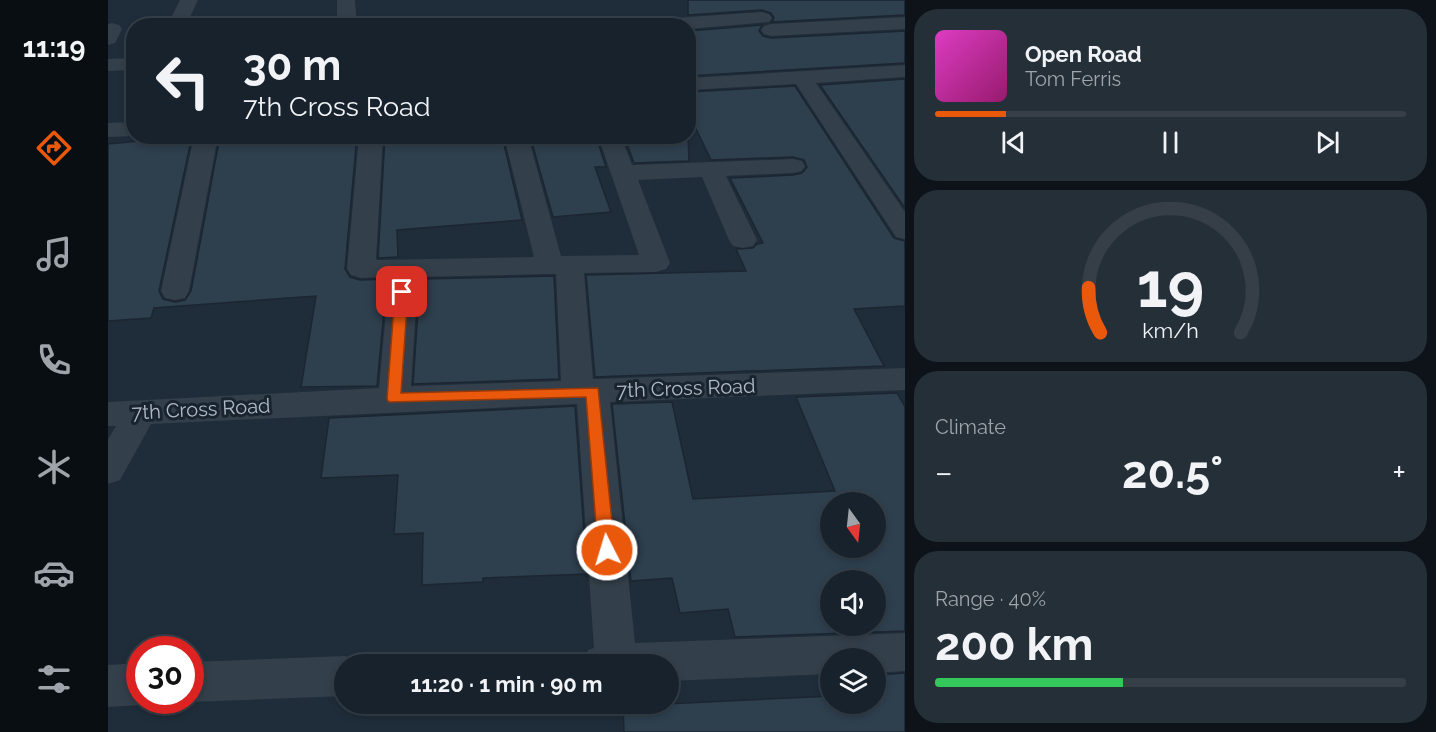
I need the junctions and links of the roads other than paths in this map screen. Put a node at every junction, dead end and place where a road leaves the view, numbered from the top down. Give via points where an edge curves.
1 (189, 0) edge
2 (346, 0) edge
3 (750, 0) edge
4 (181, 18) edge
5 (347, 18) edge
6 (905, 23) edge
7 (766, 24) junction
8 (696, 25) edge
9 (792, 62) junction
10 (126, 64) edge
11 (108, 65) edge
12 (905, 71) edge
13 (696, 82) edge
14 (126, 129) edge
15 (108, 130) edge
16 (204, 144) edge
17 (370, 144) edge
18 (519, 144) edge
19 (612, 144) edge
20 (793, 166) dead end
21 (711, 170) junction
22 (623, 173) junction
23 (905, 231) edge
24 (743, 240) dead end
25 (560, 265) junction
26 (404, 269) junction
27 (175, 291) dead end
28 (905, 379) edge
29 (586, 392) junction
30 (394, 399) junction
31 (124, 413) edge
32 (108, 470) edge
33 (905, 652) edge
34 (615, 654) edge
35 (679, 661) edge
36 (334, 676) edge
37 (204, 681) edge
38 (126, 685) edge
39 (108, 686) edge

1 - 4 street
2 - 5 street
3 - 7 street
6 - 7 street
7 - 8 street
7 - 9 street
9 - 12 street
9 - 13 street
9 - 23 street
10 - 11 street
14 - 15 street
16 - 27 street
17 - 26 street via 361,269
18 - 25 street
19 - 22 street
20 - 21 street
21 - 22 street
21 - 24 street
22 - 25 street via 656,263
25 - 26 street
25 - 29 street
26 - 30 street
28 - 29 street, 7th Cross Road
29 - 30 street, 7th Cross Road
29 - 34 street
30 - 31 street, 7th Cross Road
31 - 32 street
33 - 35 street
36 - 37 street
38 - 39 street

